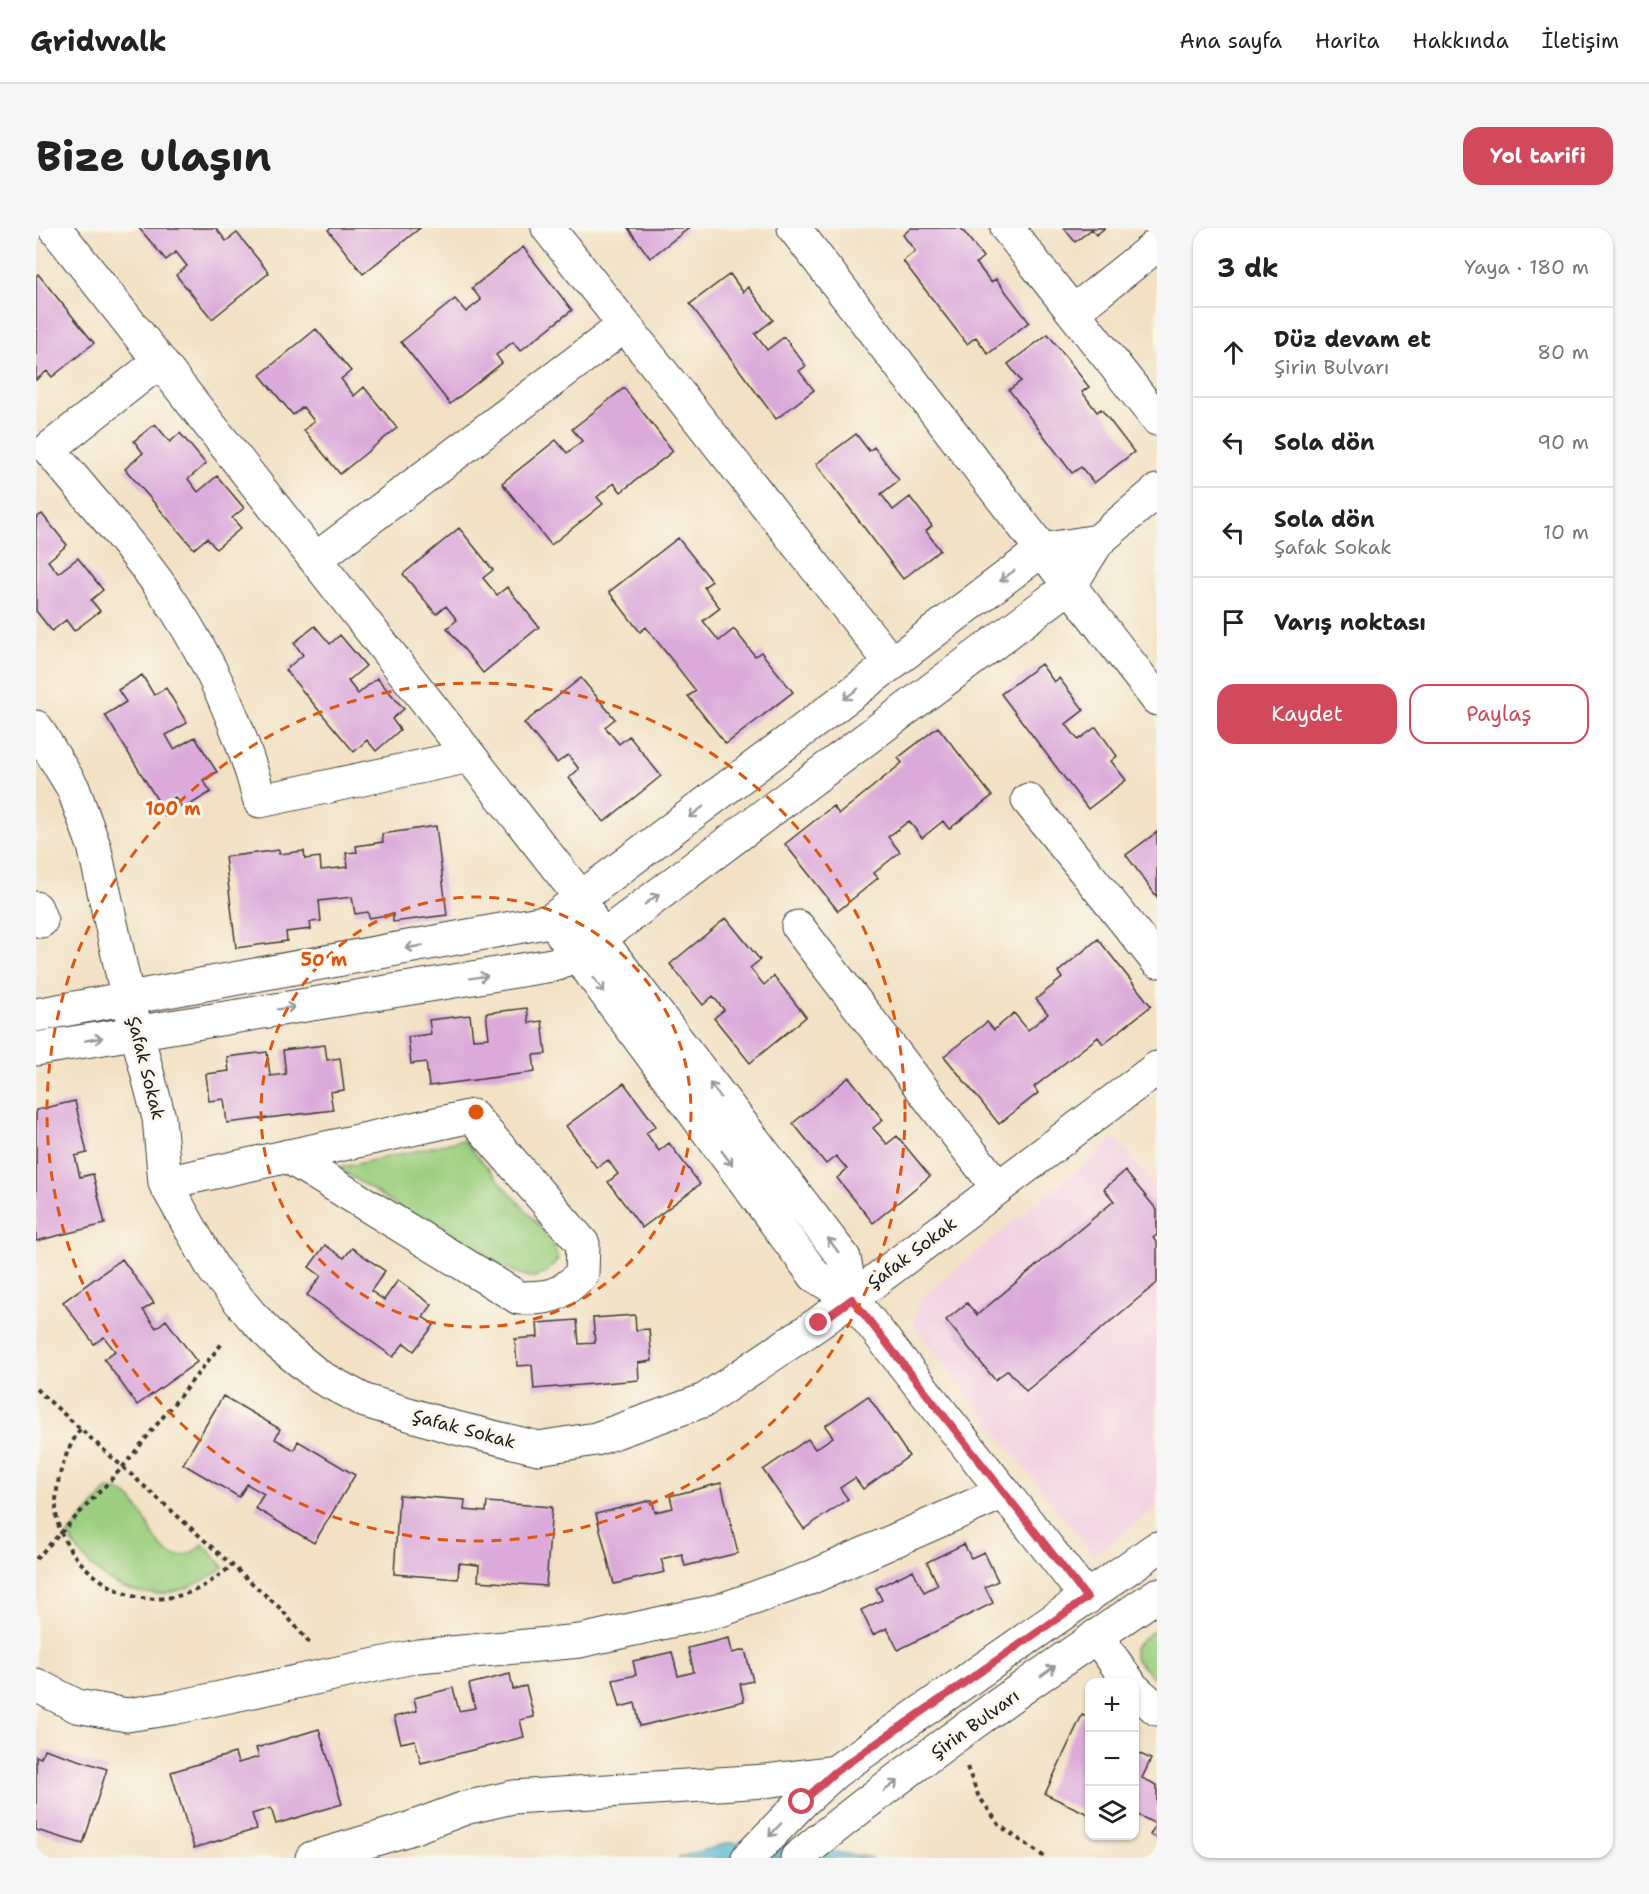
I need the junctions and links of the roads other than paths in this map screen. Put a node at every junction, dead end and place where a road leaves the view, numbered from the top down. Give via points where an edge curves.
1 (55, 228) edge
2 (548, 228) edge
3 (794, 228) edge
4 (1007, 228) edge
5 (1157, 245) edge
6 (1073, 312) junction
7 (624, 326) junction
8 (160, 361) junction
9 (1157, 418) edge
10 (1157, 491) edge
11 (1098, 541) junction
12 (1042, 550) junction
13 (316, 559) junction
14 (1070, 586) junction
15 (892, 664) junction
16 (1157, 699) edge
17 (37, 731) edge
18 (470, 756) junction
19 (1028, 800) dead end
20 (582, 899) junction
21 (553, 920) junction
22 (798, 927) dead end
23 (587, 945) junction
24 (1157, 961) edge
25 (128, 999) junction
26 (36, 1015) edge
27 (137, 1032) junction
28 (36, 1049) edge
29 (1157, 1068) edge
30 (287, 1156) junction
31 (165, 1183) junction
32 (998, 1188) junction
33 (852, 1299) junction
34 (1004, 1492) junction
35 (1157, 1548) edge
36 (1157, 1595) edge
37 (1087, 1598) junction
38 (1096, 1636) junction
39 (1125, 1678) edge
40 (36, 1685) edge
41 (1139, 1693) edge
42 (1157, 1709) edge
43 (835, 1772) junction
44 (312, 1858) edge
45 (748, 1858) edge
46 (797, 1858) edge

1 - 8 street
2 - 7 street
3 - 12 street
4 - 6 street
5 - 6 street
6 - 9 street
7 - 13 street
7 - 15 street
8 - 13 street
8 - 18 street via 49,449 161,587 201,651 236,726 260,801
10 - 11 street
11 - 12 street
11 - 14 street
12 - 14 street
12 -> 15 street
13 - 18 street
14 - 16 street
23 -> 14 street
15 -> 20 street
17 - 25 street, Şafak Sokak via 73,788 94,846
18 - 20 street
19 - 24 street
20 - 21 street
20 - 23 street
21 - 23 street
21 -> 25 street
22 - 32 street
27 -> 23 street via 558,964
23 - 33 street via 815,1276
25 - 26 street
25 - 27 street, Şafak Sokak
28 -> 27 street
27 - 31 street, Şafak Sokak via 159,1118
29 - 32 street, Şafak Sokak
30 - 30 street via 471,1116 583,1244 582,1274 567,1290 550,1298 519,1298
30 - 31 street
31 - 33 street, Şafak Sokak via 214,1269 279,1344 320,1377 365,1401 538,1448 596,1439 705,1400
32 - 33 street, Şafak Sokak
33 - 34 street
34 - 37 street
34 - 40 street via 810,1578 721,1610 580,1641 418,1656 127,1715 77,1706
35 - 37 street
36 - 38 street, Şirin Bulvarı
37 - 43 street
38 - 39 street
46 -> 38 street, Şirin Bulvarı via 843,1820
41 - 42 street
43 - 44 street via 765,1781 513,1797 465,1808
43 -> 45 street

